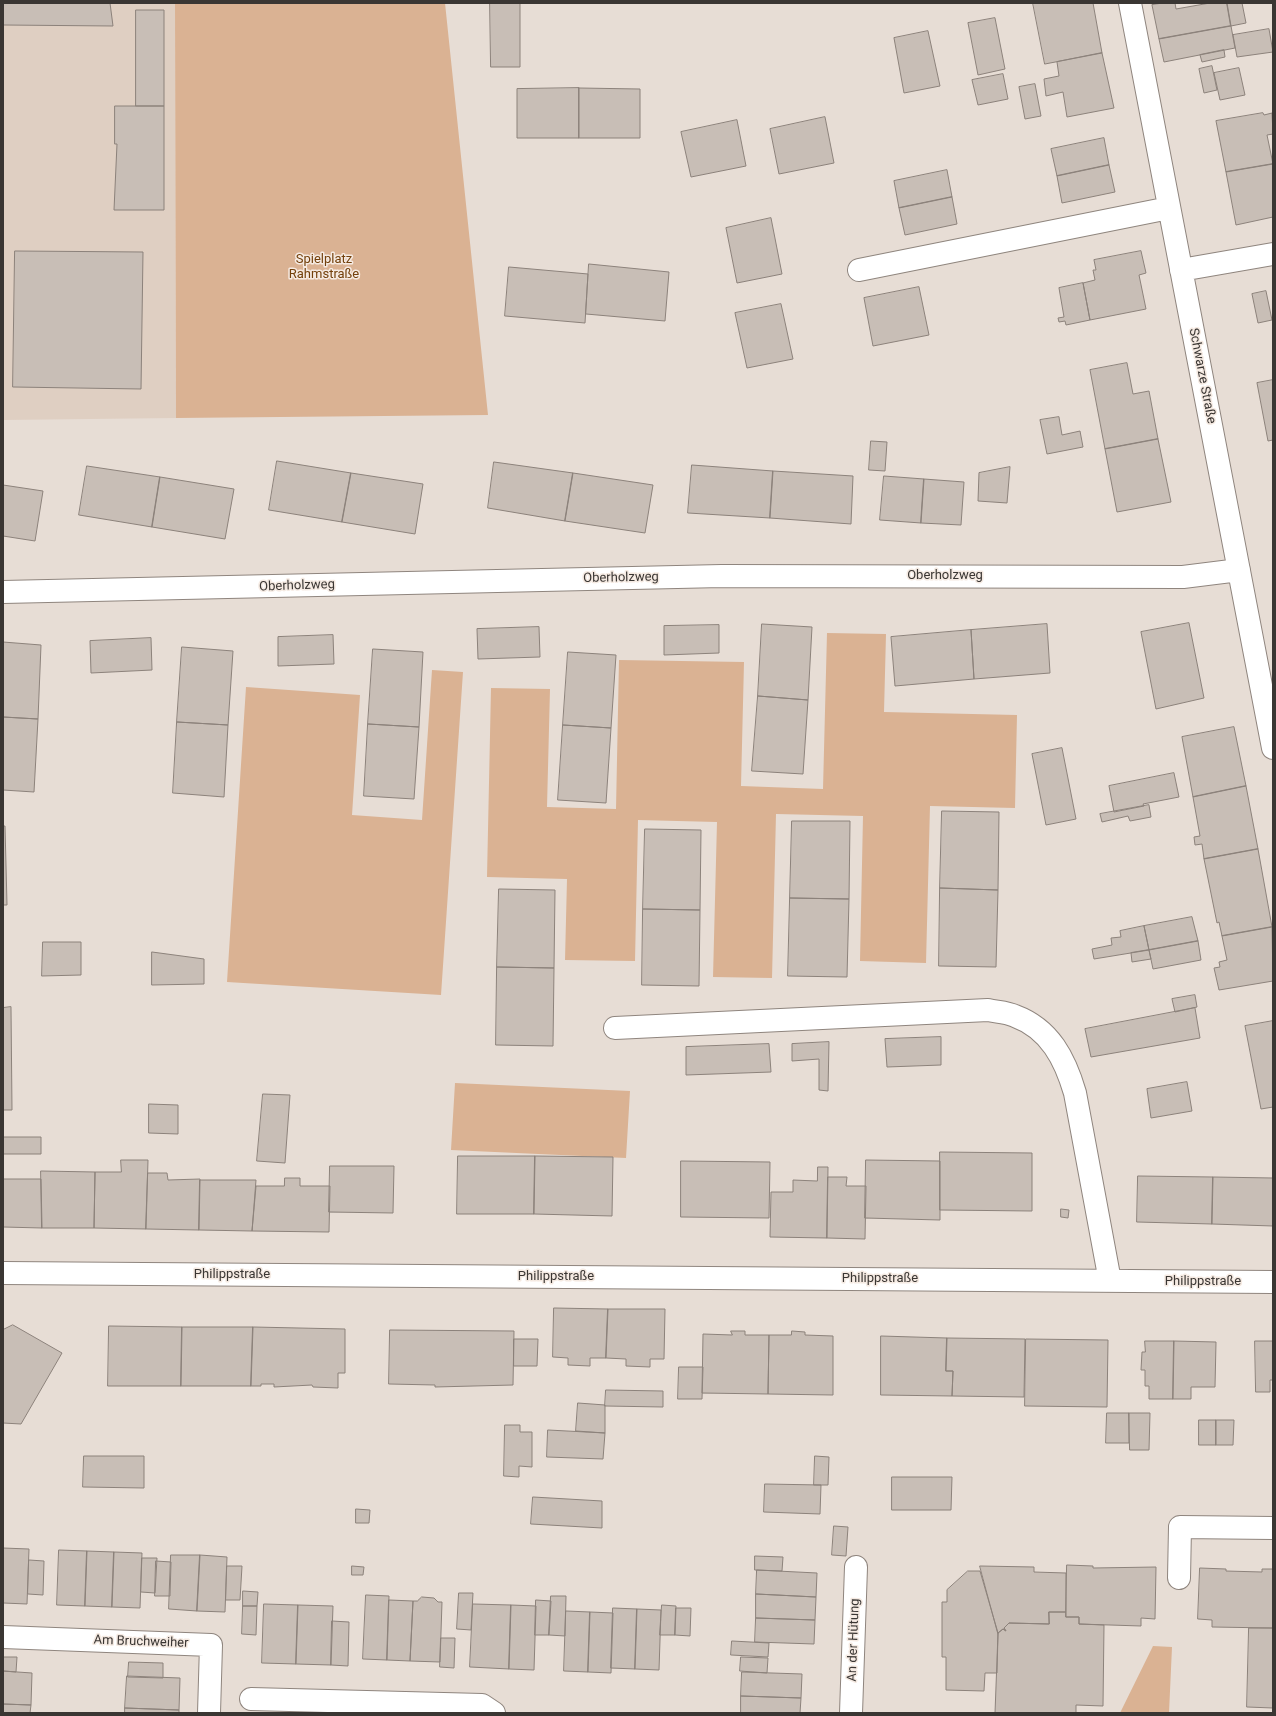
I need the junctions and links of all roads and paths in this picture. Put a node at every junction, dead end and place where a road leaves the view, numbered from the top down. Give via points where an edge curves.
1 (1130, 3) edge
2 (1169, 208) junction
3 (1273, 254) edge
4 (859, 270) dead end
5 (1181, 270) junction
6 (1239, 570) junction
7 (3, 592) edge
8 (1273, 748) edge
9 (615, 1028) dead end
10 (3, 1273) edge
11 (1110, 1282) junction
12 (1273, 1282) edge
13 (1273, 1528) edge
14 (856, 1567) dead end
15 (1179, 1578) dead end
16 (3, 1638) edge
17 (251, 1699) dead end
18 (209, 1713) edge
19 (494, 1713) edge
20 (851, 1713) edge

1 - 2 street, Schwarze Straße
2 - 4 street
2 - 5 street, Schwarze Straße
3 - 5 street
5 - 6 street, Schwarze Straße
6 - 7 street, Oberholzweg via 1183,577 722,576
6 - 8 street, Schwarze Straße
9 - 11 street via 988,1010 1015,1015 1038,1028 1056,1046 1068,1069 1075,1093
10 - 11 street, Philippstraße
11 - 12 street, Philippstraße
13 - 15 street via 1180,1527
14 - 20 street, An der Hütung
16 - 18 street, Am Bruchweiher via 211,1645
17 - 19 street via 482,1705

